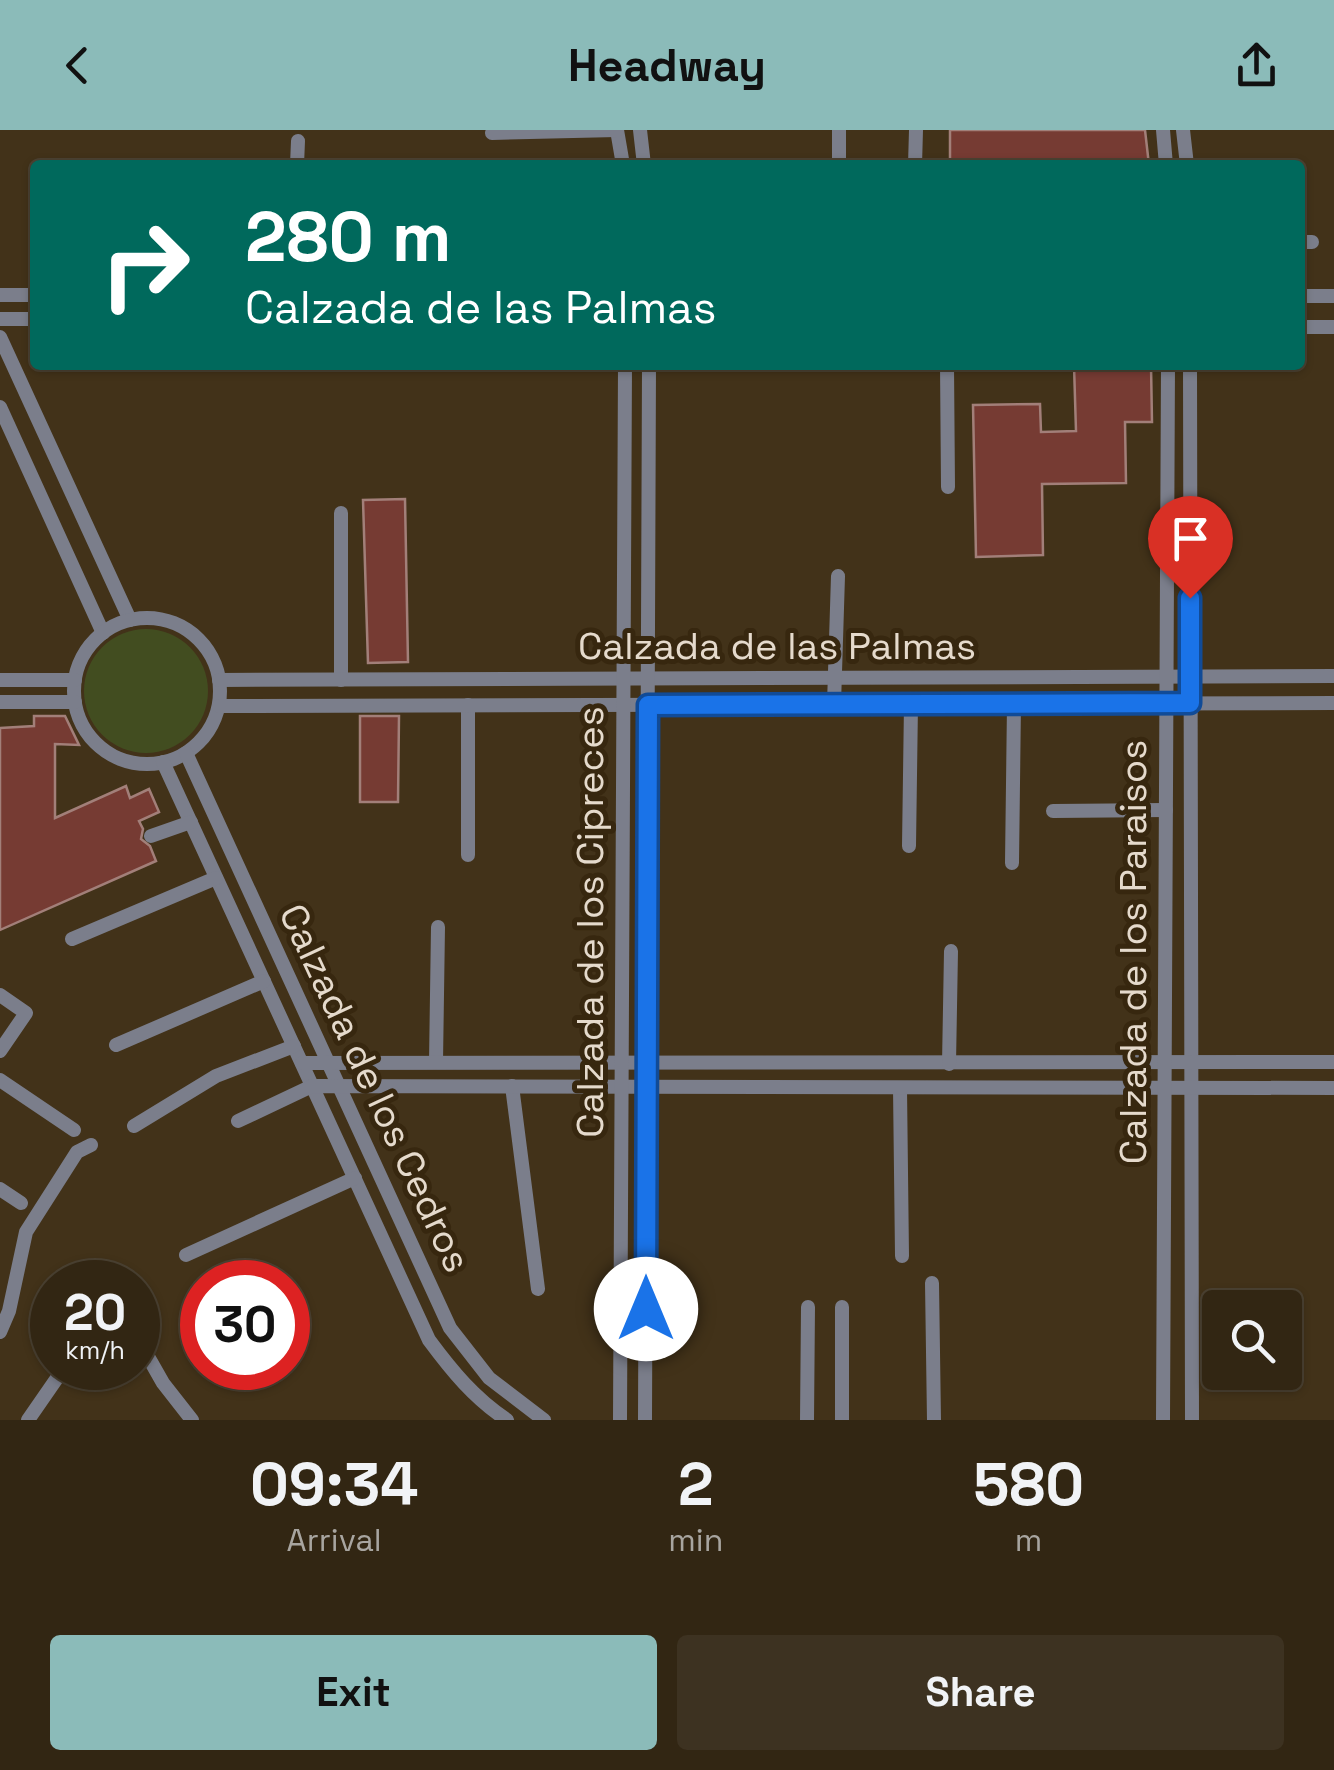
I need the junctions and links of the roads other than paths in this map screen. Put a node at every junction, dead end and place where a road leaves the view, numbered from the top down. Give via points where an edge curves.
1 (618, 130) edge
2 (640, 130) edge
3 (839, 130) edge
4 (916, 130) edge
5 (492, 133) dead end
6 (1184, 134) edge
7 (1163, 136) edge
8 (298, 141) dead end
9 (297, 160) edge
10 (622, 160) edge
11 (643, 160) edge
12 (839, 160) edge
13 (916, 160) edge
14 (1187, 160) edge
15 (0, 294) edge
16 (30, 294) edge
17 (1305, 296) edge
18 (1334, 296) edge
19 (0, 319) edge
20 (30, 319) edge
21 (1305, 326) edge
22 (1334, 327) edge
23 (0, 336) edge
24 (625, 370) edge
25 (648, 370) edge
26 (947, 370) edge
27 (1168, 370) edge
28 (1190, 370) edge
29 (0, 408) edge
30 (948, 487) dead end
31 (341, 513) dead end
32 (838, 576) dead end
33 (130, 620) junction
34 (103, 633) junction
35 (1166, 676) junction
36 (1190, 676) junction
37 (1334, 676) edge
38 (833, 678) junction
39 (624, 679) junction
40 (648, 679) junction
41 (0, 680) edge
42 (74, 680) junction
43 (219, 680) junction
44 (341, 680) junction
45 (0, 702) edge
46 (75, 702) junction
47 (1190, 703) junction
48 (1334, 703) edge
49 (834, 704) junction
50 (910, 704) junction
51 (1014, 704) junction
52 (1166, 704) junction
53 (624, 705) junction
54 (648, 705) junction
55 (219, 706) junction
56 (468, 706) junction
57 (186, 753) junction
58 (163, 762) junction
59 (1166, 810) junction
60 (1053, 811) dead end
61 (190, 822) junction
62 (152, 836) dead end
63 (910, 846) dead end
64 (468, 856) dead end
65 (1012, 863) dead end
66 (216, 878) junction
67 (438, 927) dead end
68 (72, 939) dead end
69 (951, 951) dead end
70 (264, 981) junction
71 (0, 995) edge
72 (2, 1042) edge
73 (116, 1045) dead end
74 (294, 1046) junction
75 (436, 1062) junction
76 (480, 1062) junction
77 (1334, 1062) edge
78 (302, 1063) junction
79 (328, 1063) junction
80 (621, 1063) junction
81 (647, 1063) junction
82 (949, 1064) junction
83 (983, 1064) junction
84 (1164, 1064) junction
85 (1191, 1064) junction
86 (0, 1080) edge
87 (312, 1086) junction
88 (338, 1086) junction
89 (480, 1086) junction
90 (512, 1086) junction
91 (621, 1087) junction
92 (647, 1087) junction
93 (900, 1088) junction
94 (984, 1088) junction
95 (1334, 1088) edge
96 (1164, 1089) junction
97 (1191, 1089) junction
98 (238, 1121) dead end
99 (134, 1126) dead end
100 (74, 1130) dead end
101 (365, 1144) junction
102 (90, 1145) dead end
103 (345, 1157) junction
104 (354, 1178) junction
105 (0, 1189) edge
106 (20, 1203) dead end
107 (186, 1256) dead end
108 (902, 1256) dead end
109 (932, 1283) dead end
110 (538, 1290) dead end
111 (808, 1307) dead end
112 (842, 1308) dead end
113 (0, 1332) edge
114 (160, 1375) edge
115 (49, 1390) edge
116 (28, 1420) edge
117 (192, 1420) edge
118 (506, 1420) edge
119 (544, 1420) edge
120 (620, 1420) edge
121 (645, 1420) edge
122 (807, 1420) edge
123 (842, 1420) edge
124 (934, 1420) edge
125 (1163, 1420) edge
126 (1192, 1420) edge

1 - 5 street
1 - 10 street
2 - 11 street
3 - 12 street
4 - 13 street
6 - 7 street
6 - 14 street
8 - 9 street
15 - 16 street
17 - 18 street
19 - 20 street
21 - 22 street
23 - 33 street
24 - 39 street, Calzada de los Cipreces
25 - 40 street, Calzada de los Cipreces
26 - 30 street
27 - 35 street, Calzada de los Paraisos
28 - 36 street, Calzada de los Paraisos
29 - 34 street
31 - 44 street
32 - 38 street
33 - 34 street
33 - 43 street via 180,626 206,648
34 - 42 street via 84,654
35 - 36 street, Calzada de las Palmas
35 - 38 street, Calzada de las Palmas
35 - 52 street, Calzada de los Paraisos
36 - 37 street, Calzada de las Palmas
36 - 47 street, Calzada de los Paraisos
38 - 40 street, Calzada de las Palmas
38 - 49 street
39 - 40 street, Calzada de las Palmas
39 - 44 street, Calzada de las Palmas
39 - 53 street, Calzada de los Cipreces
40 - 54 street, Calzada de los Cipreces
41 - 42 street
42 - 46 street
43 - 44 street, Calzada de las Palmas
43 - 55 street
45 - 46 street
46 - 58 street via 85,730 106,751 133,763
47 - 48 street, Calzada de las Palmas
47 - 52 street, Calzada de las Palmas
47 - 85 street, Calzada de los Paraisos
49 - 50 street, Calzada de las Palmas
49 - 54 street, Calzada de las Palmas
50 - 51 street, Calzada de las Palmas
50 - 63 street
51 - 52 street, Calzada de las Palmas
51 - 65 street
52 - 59 street, Calzada de los Paraisos
53 - 54 street, Calzada de las Palmas
53 - 56 street, Calzada de las Palmas
53 - 80 street, Calzada de los Cipreces
54 - 81 street, Calzada de los Cipreces
55 - 56 street, Calzada de las Palmas
55 - 57 street via 210,728
56 - 64 street
57 - 58 street
57 - 79 street, Calzada de los Cedros
58 - 61 street, Calzada de los Cedros
59 - 60 street
59 - 84 street, Calzada de los Paraisos
61 - 62 street
61 - 66 street, Calzada de los Cedros
66 - 68 street
66 - 70 street, Calzada de los Cedros
67 - 75 street
69 - 82 street
70 - 73 street
70 - 74 street, Calzada de los Cedros
71 - 72 street via 26,1013
74 - 78 street, Calzada de los Cedros
74 - 99 street via 216,1076
75 - 76 street
75 - 79 street
76 - 80 street
76 - 89 street
77 - 85 street
78 - 79 street
78 - 87 street, Calzada de los Cedros
79 - 88 street, Calzada de los Cedros
80 - 81 street
80 - 91 street, Calzada de los Cipreces
81 - 82 street
81 - 92 street, Calzada de los Cipreces
82 - 83 street
83 - 84 street
83 - 94 street
84 - 85 street
84 - 96 street, Calzada de los Paraisos
85 - 97 street, Calzada de los Paraisos
86 - 100 street
87 - 88 street
87 - 98 street
87 - 103 street, Calzada de los Cedros
88 - 89 street
88 - 101 street, Calzada de los Cedros
89 - 90 street
90 - 91 street
90 - 110 street
91 - 92 street
91 - 120 street, Calzada de los Cipreces
92 - 93 street
92 - 121 street, Calzada de los Cipreces
93 - 94 street
93 - 108 street
94 - 96 street
95 - 97 street
96 - 97 street
96 - 125 street, Calzada de los Paraisos
97 - 126 street, Calzada de los Paraisos
101 - 103 street
101 - 119 street, Calzada de los Cedros via 450,1328 489,1378
102 - 113 street via 77,1152 26,1232
103 - 104 street, Calzada de los Cedros
104 - 107 street
104 - 118 street, Calzada de los Cedros via 429,1340 474,1395
105 - 106 street
109 - 124 street
111 - 122 street
112 - 123 street
114 - 117 street
115 - 116 street

